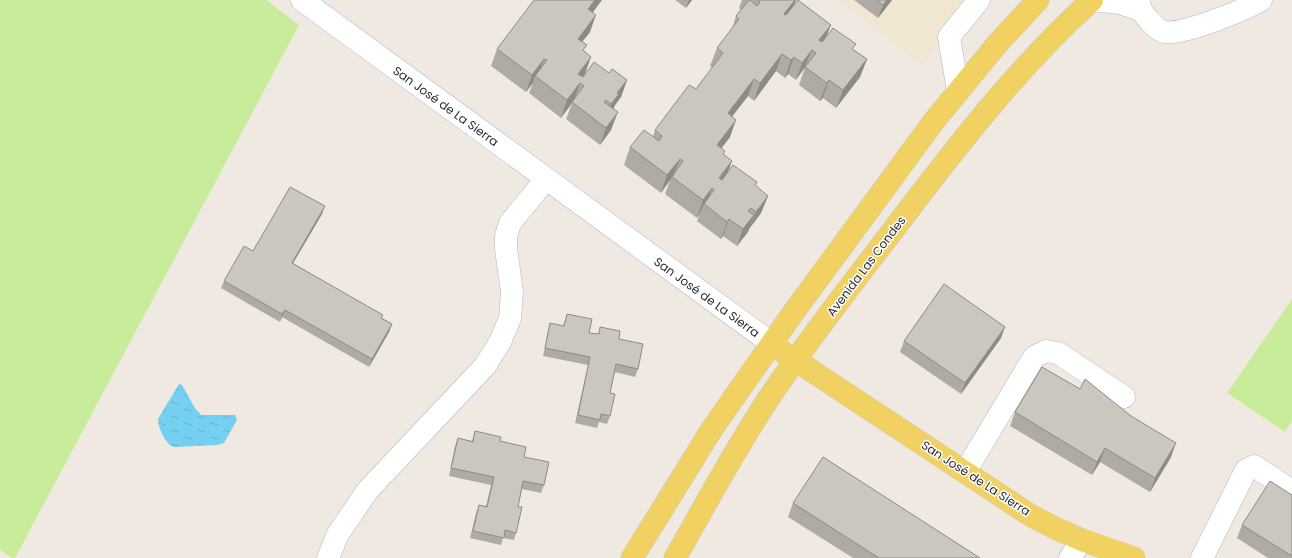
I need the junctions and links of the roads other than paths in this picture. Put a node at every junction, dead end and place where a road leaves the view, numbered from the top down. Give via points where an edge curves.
1 (302, 0) edge
2 (979, 0) edge
3 (1038, 0) edge
4 (1092, 0) edge
5 (1261, 0) edge
6 (1140, 5) edge
7 (958, 91) junction
8 (546, 179) junction
9 (771, 343) junction
10 (796, 360) junction
11 (1124, 397) dead end
12 (965, 472) junction
13 (1292, 491) edge
14 (1076, 549) edge
15 (328, 558) edge
16 (632, 558) edge
17 (675, 558) edge
18 (1134, 558) edge
19 (1202, 558) edge

1 - 8 street, San José de La Sierra
2 - 7 street via 949,37
3 - 7 main road
4 - 6 street
4 - 10 main road, Avenida Las Condes via 1035,54 998,97 952,153
5 - 6 street via 1227,16 1179,31 1164,32 1154,26
7 - 9 main road
8 - 9 street, San José de La Sierra
8 - 15 street via 510,223 506,236 512,292 510,318 500,342 485,366 368,490 338,534
9 - 10 main road, San José de La Sierra
9 - 16 main road via 712,429
10 - 12 main road, San José de La Sierra
10 - 17 main road, Avenida Las Condes via 758,415
11 - 12 street via 1058,353 1046,351 1034,357
12 - 14 main road, San José de La Sierra via 1030,515 1055,528
13 - 19 street via 1254,466 1246,470
14 - 18 main road, San José de La Sierra

